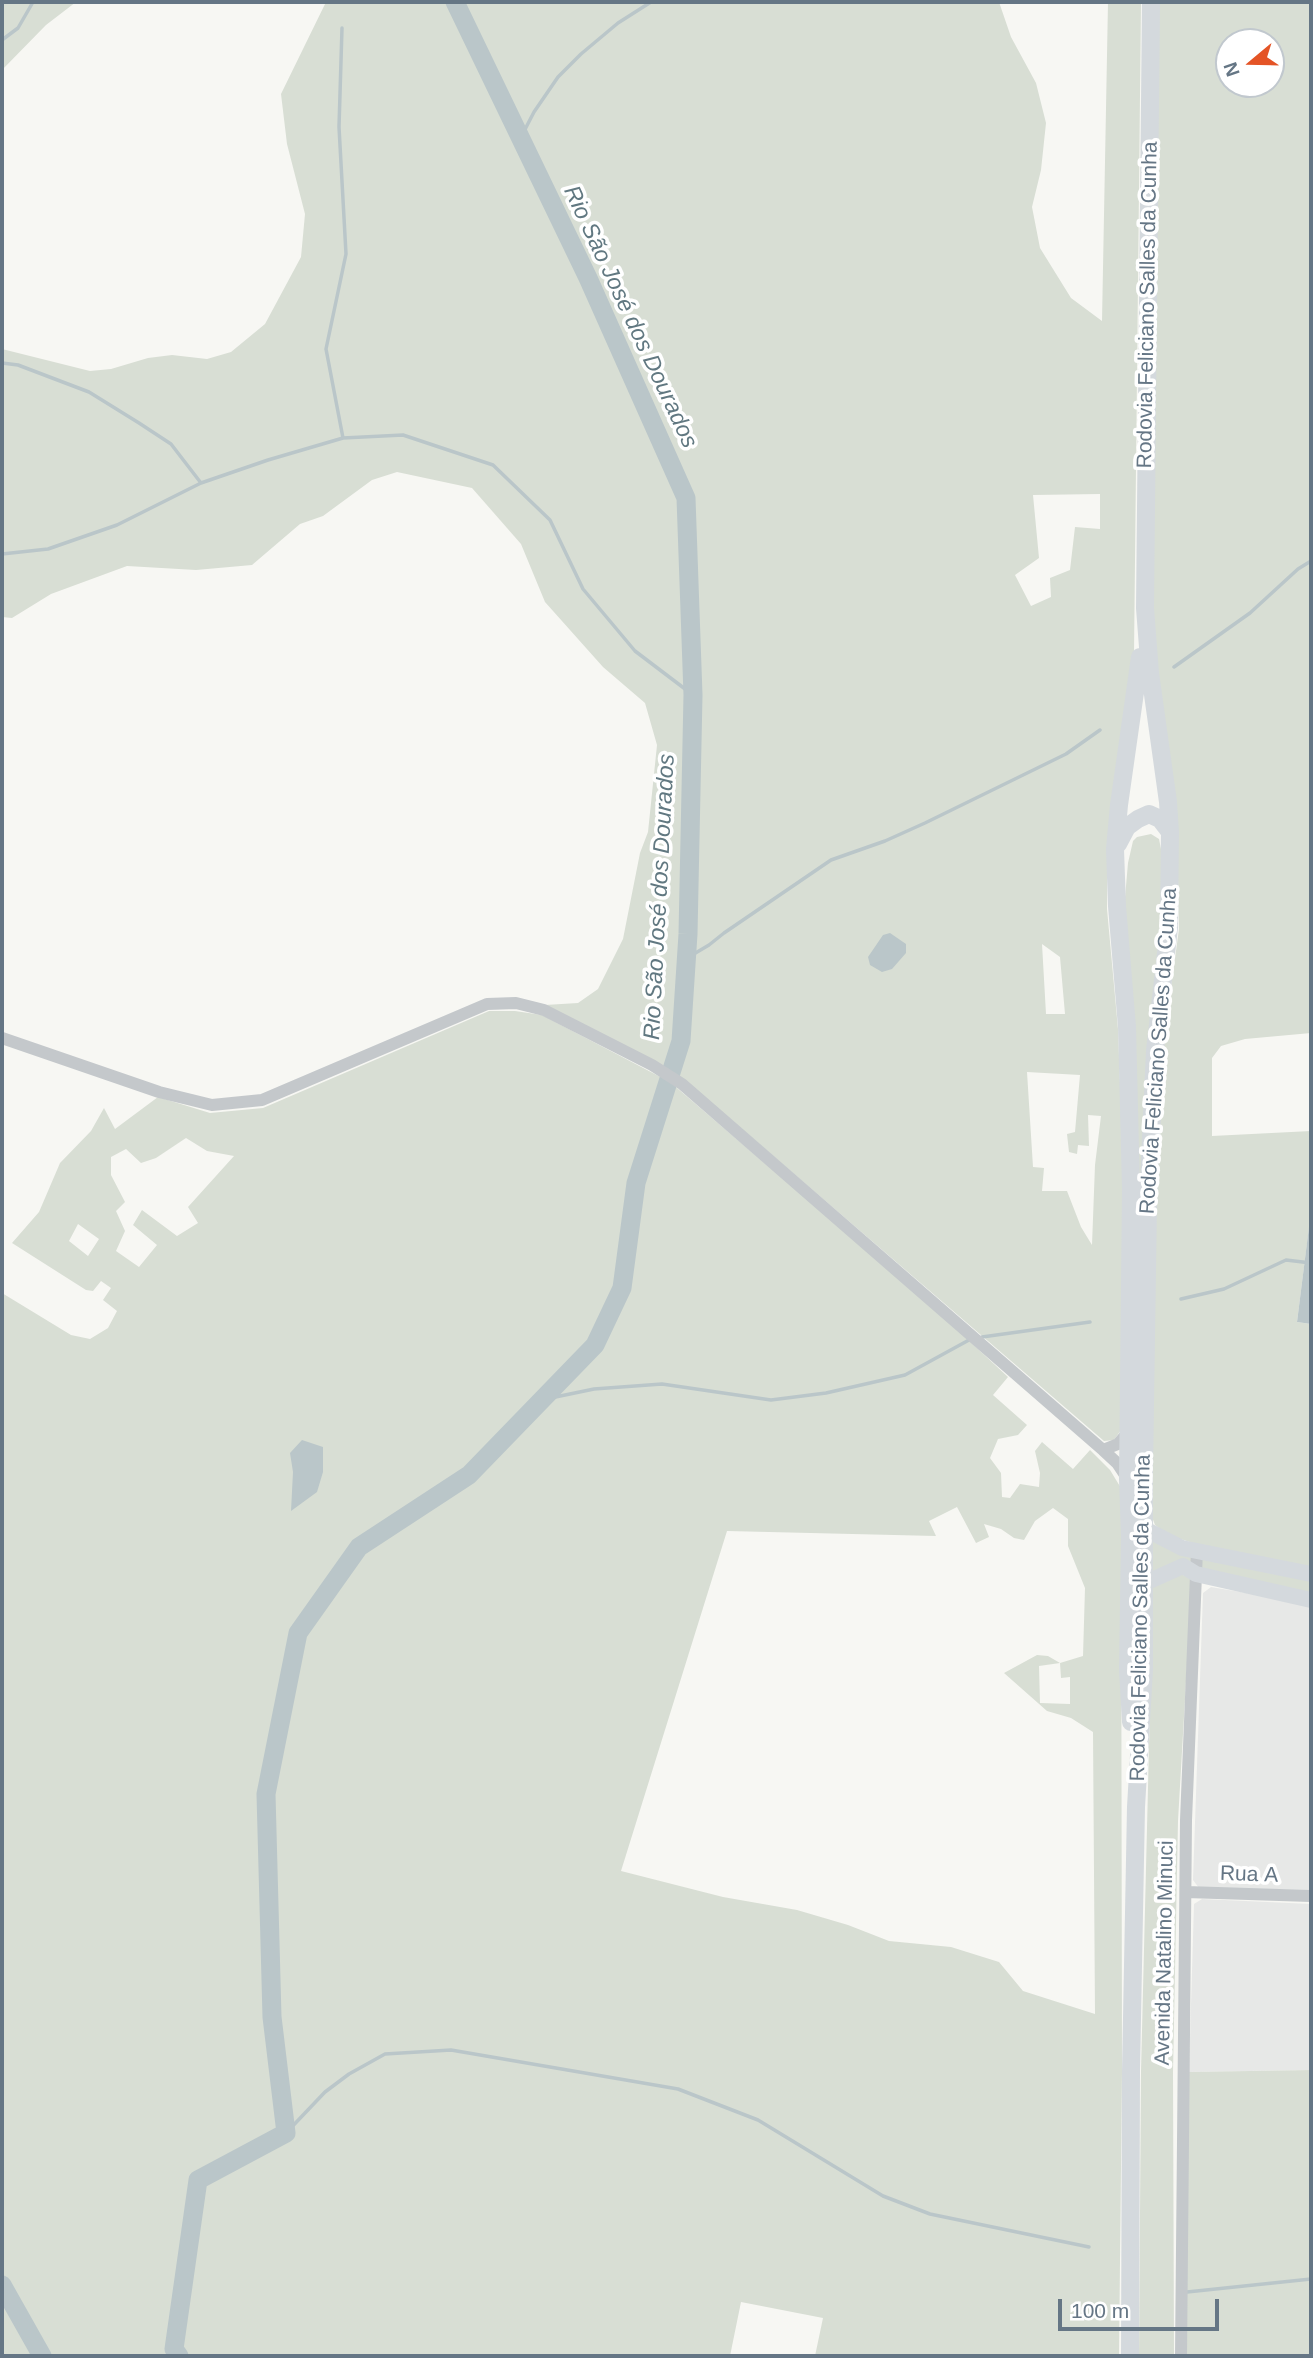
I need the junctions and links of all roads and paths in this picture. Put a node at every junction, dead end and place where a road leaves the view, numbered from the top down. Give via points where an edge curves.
1 (1151, 2) edge
2 (1145, 608) junction
3 (1170, 832) junction
4 (1115, 849) junction
5 (2, 1038) edge
6 (1128, 1432) junction
7 (1104, 1450) junction
8 (1128, 1479) junction
9 (1145, 1529) junction
10 (1198, 1550) junction
11 (1196, 1574) junction
12 (1311, 1574) edge
13 (1145, 1583) junction
14 (1311, 1600) edge
15 (1136, 1807) junction
16 (1186, 1892) junction
17 (1311, 1896) edge
18 (1130, 2356) edge
19 (1181, 2356) edge

1 - 2 main road, Rodovia Feliciano Salles da Cunha
2 - 3 main road, Rodovia Feliciano Salles da Cunha
2 - 4 main road, Rodovia Feliciano Salles da Cunha
3 - 4 main road via 1160,818 1149,814 1127,827
3 - 9 main road, Rodovia Feliciano Salles da Cunha via 1169,927 1155,1051 1148,1203
4 - 6 main road, Rodovia Feliciano Salles da Cunha via 1128,1041
5 - 7 street via 159,1092 212,1105 262,1100 488,1004 516,1003 544,1010 682,1084
6 - 7 street via 1118,1444
6 - 8 main road, Rodovia Feliciano Salles da Cunha
7 - 8 street
8 - 15 main road, Rodovia Feliciano Salles da Cunha via 1128,1670
9 - 10 street via 1166,1542
9 - 13 main road, Rodovia Feliciano Salles da Cunha
10 - 11 street, Avenida Natalino Minuci
10 - 12 street
11 - 13 street via 1183,1566
11 - 14 street
11 - 16 street, Avenida Natalino Minuci
13 - 15 main road, Rodovia Feliciano Salles da Cunha
15 - 18 main road
16 - 17 street, Rua A
16 - 19 street, Avenida Natalino Minuci

